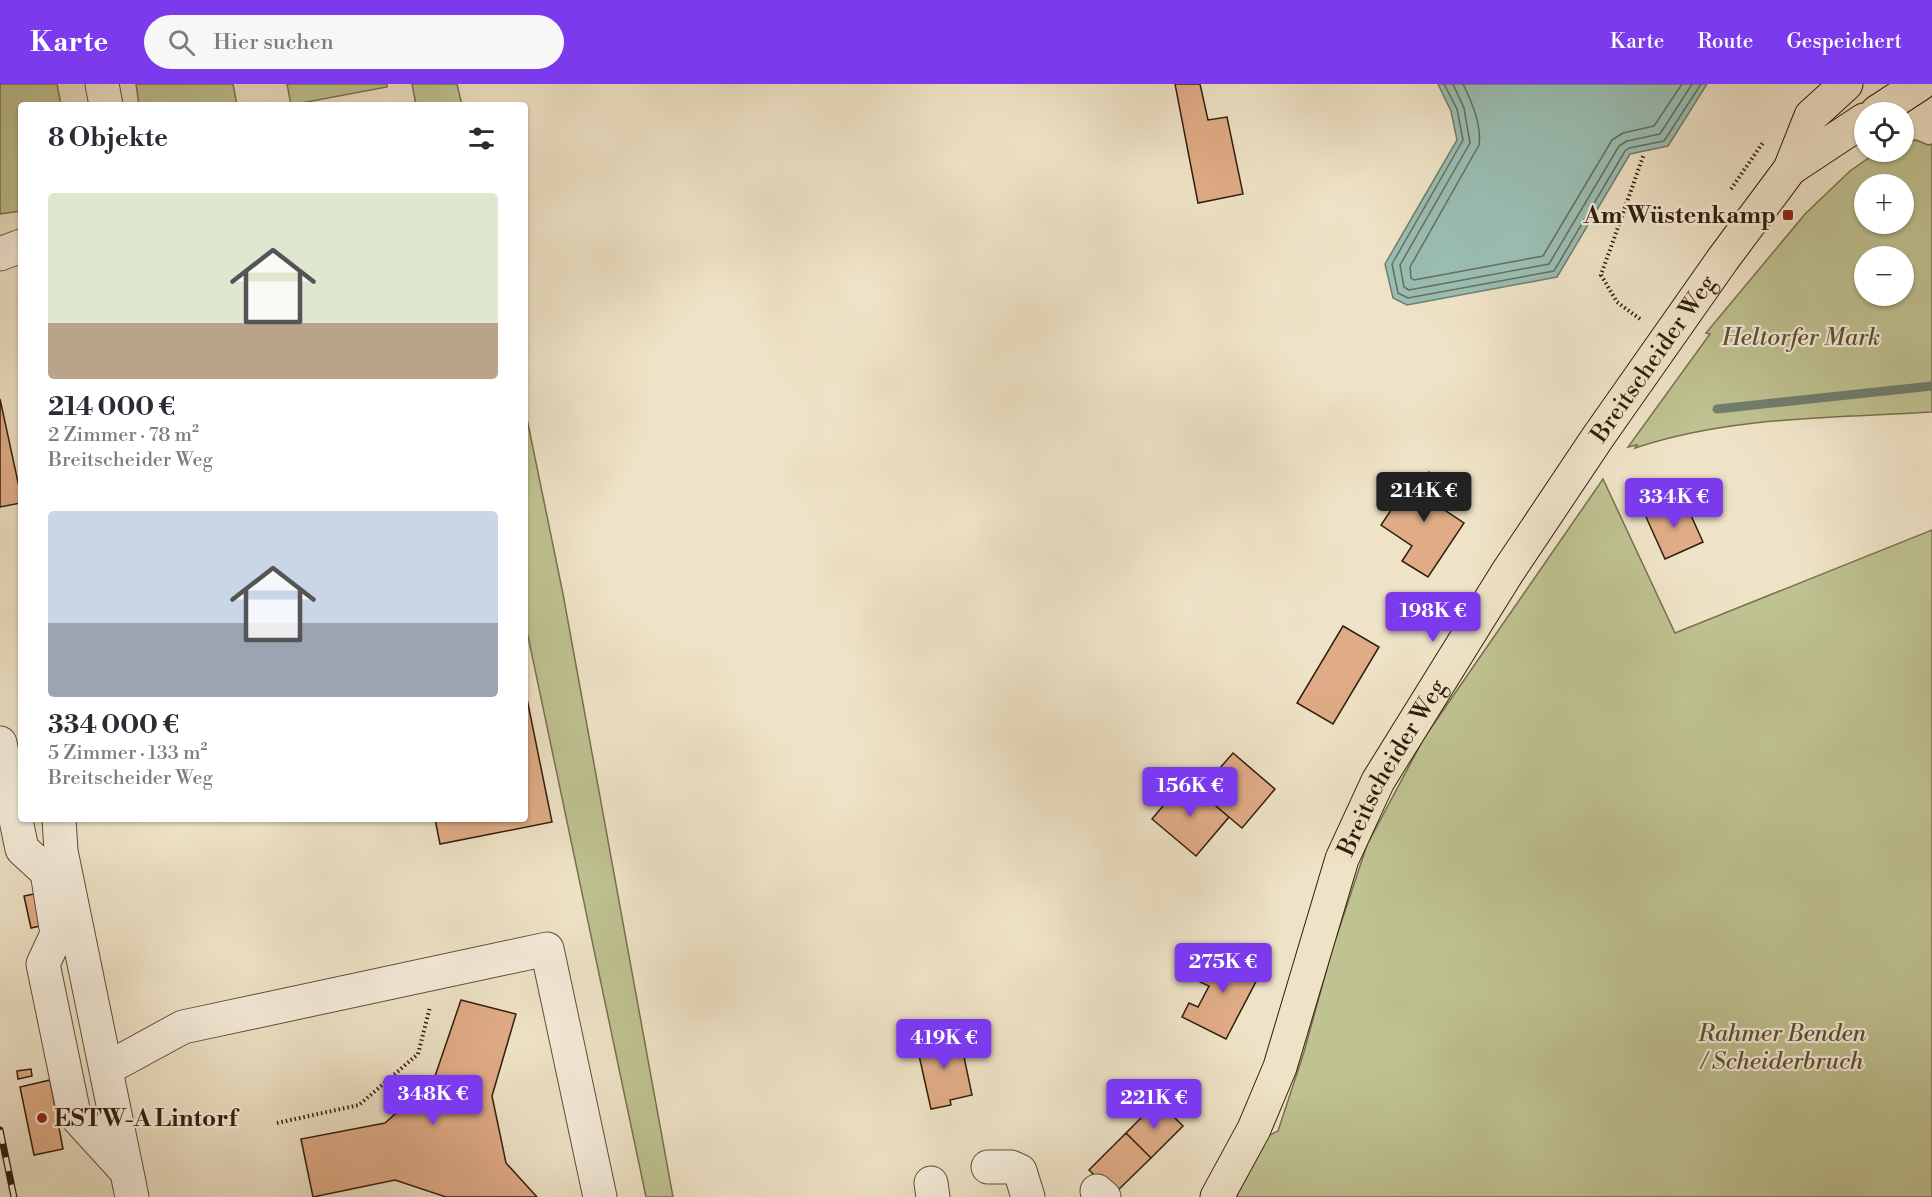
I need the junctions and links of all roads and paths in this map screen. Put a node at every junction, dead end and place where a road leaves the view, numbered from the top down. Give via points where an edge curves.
1 (102, 84) edge
2 (1817, 84) edge
3 (1846, 84) edge
4 (1920, 84) edge
5 (105, 102) edge
6 (1892, 102) edge
7 (1811, 116) junction
8 (1854, 127) edge
9 (1644, 154) dead end
10 (1790, 169) junction
11 (18, 247) edge
12 (0, 254) edge
13 (1668, 338) junction
14 (0, 743) edge
15 (59, 822) edge
16 (440, 972) junction
17 (106, 1069) junction
18 (277, 1123) dead end
19 (988, 1167) dead end
20 (129, 1184) edge
21 (600, 1197) edge
22 (1028, 1197) edge
23 (1217, 1197) edge

1 - 5 lane
2 - 7 main road
3 - 7 main road, Breitscheider Weg
4 - 6 main road
7 - 10 main road, Breitscheider Weg
8 - 10 main road, Breitscheider Weg
9 - 13 path via 1601,274 1617,302
10 - 13 main road, Breitscheider Weg
11 - 12 lane
13 - 23 main road, Breitscheider Weg via 1506,573 1378,782 1342,859 1280,1067 1254,1129
14 - 20 lane via 22,849 47,872 57,934 44,964 74,1114
15 - 17 lane via 61,851
16 - 17 lane via 183,1027
16 - 18 path via 418,1054 359,1105
16 - 21 lane via 547,949
17 - 20 lane
19 - 22 lane via 1020,1171

